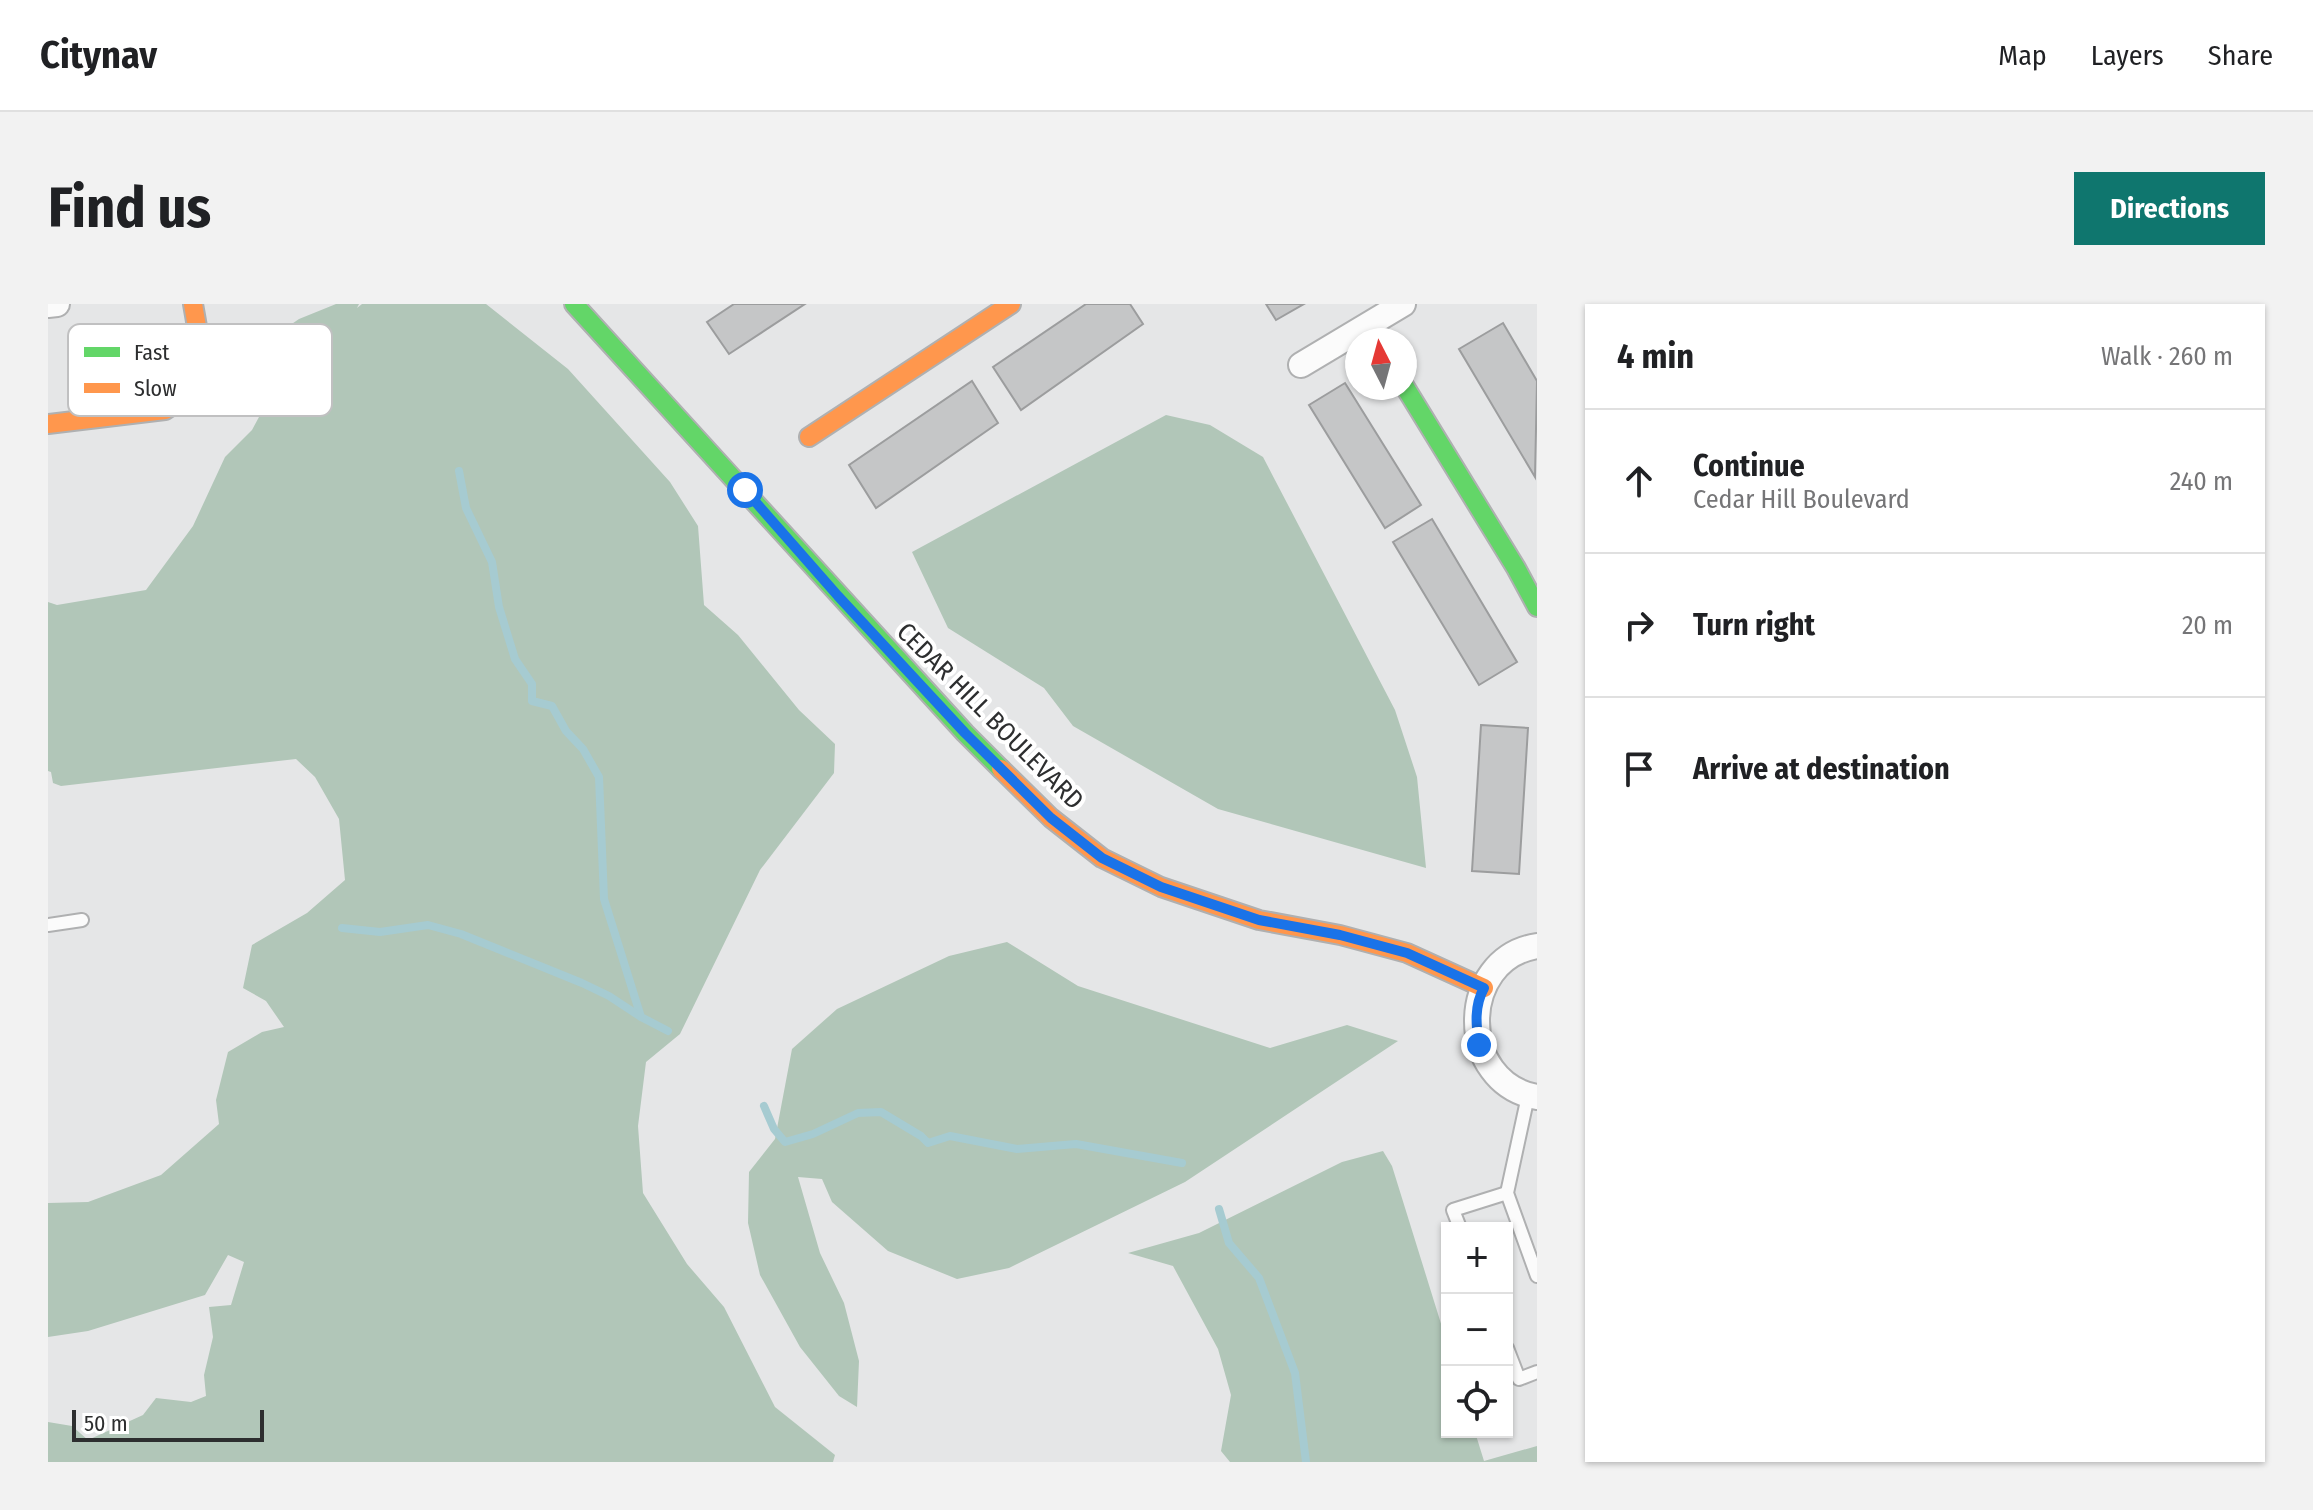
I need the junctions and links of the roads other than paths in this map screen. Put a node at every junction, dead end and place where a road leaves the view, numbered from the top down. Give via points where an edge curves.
1 (57, 304) edge
2 (193, 304) edge
3 (574, 304) edge
4 (1011, 304) edge
5 (1403, 304) edge
6 (48, 305) edge
7 (979, 312) edge
8 (195, 324) edge
9 (1377, 328) edge
10 (1345, 345) edge
11 (1301, 365) dead end
12 (1413, 400) edge
13 (115, 416) edge
14 (48, 424) edge
15 (809, 437) dead end
16 (1537, 607) edge
17 (82, 920) dead end
18 (48, 925) edge
19 (1537, 946) edge
20 (1484, 988) junction
21 (1532, 1097) edge
22 (1507, 1193) junction
23 (1458, 1222) edge
24 (1537, 1276) edge
25 (1513, 1364) edge
26 (1537, 1372) edge

1 - 6 street
2 - 8 street
3 - 20 street, CEDAR HILL BOULEVARD via 965,733 1051,818 1102,858 1161,887 1259,920 1407,953
4 - 7 street
5 - 9 street
7 - 15 street
10 - 11 street
12 - 16 street
13 - 14 street
17 - 18 lane
19 - 20 street via 1509,958
20 - 21 street via 1475,1021 1479,1045 1489,1067 1506,1084
21 - 22 lane
22 - 23 lane via 1453,1210
22 - 24 lane
25 - 26 lane via 1519,1379

